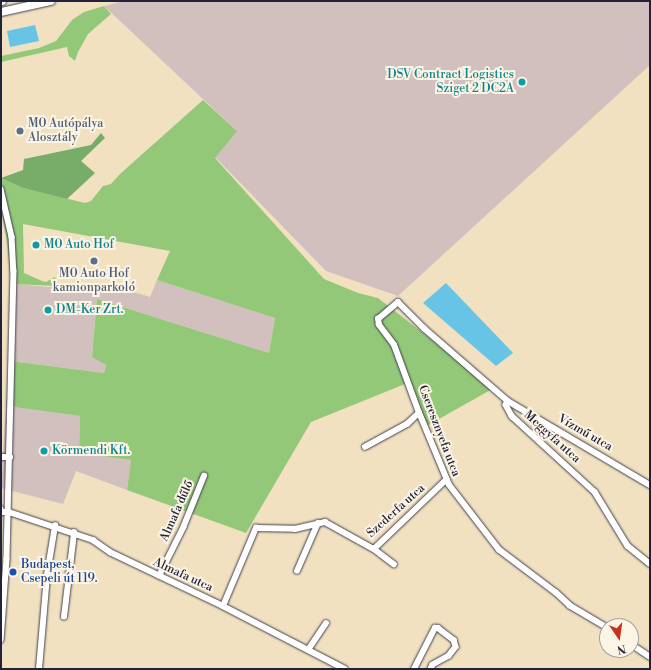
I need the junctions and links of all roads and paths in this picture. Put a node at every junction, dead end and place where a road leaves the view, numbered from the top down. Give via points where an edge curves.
1 (51, 1) edge
2 (1, 12) edge
3 (2, 191) edge
4 (398, 302) joint
5 (508, 401) junction
6 (419, 413) junction
7 (365, 447) dead end
8 (1, 457) edge
9 (10, 457) junction
10 (204, 476) dead end
11 (446, 480) junction
12 (650, 485) edge
13 (1, 509) edge
14 (8, 512) junction
15 (1, 513) edge
16 (318, 523) junction
17 (55, 526) junction
18 (74, 533) junction
19 (374, 549) junction
20 (394, 564) dead end
21 (650, 564) edge
22 (297, 571) dead end
23 (159, 576) junction
24 (223, 606) junction
25 (64, 617) dead end
26 (326, 623) dead end
27 (599, 624) edge
28 (1, 640) edge
29 (639, 649) edge
30 (308, 650) junction
31 (650, 657) edge
32 (39, 669) edge
33 (345, 669) edge
34 (414, 669) edge
35 (431, 669) edge

1 - 2 highway
3 - 9 street via 14,253
4 - 5 street, Meggyfa utca
4 - 6 street, Cseresznyefa utca via 377,321 394,345
5 - 12 street, Vízmű utca
5 - 21 street, Meggyfa utca via 506,405 512,416 595,492 628,546
6 - 7 street via 407,424
6 - 11 street, Cseresznyefa utca
8 - 9 street
9 - 14 street
10 - 23 street, Almafa dűlő via 183,528
11 - 19 street, Szederfa utca
11 - 27 street, Cseresznyefa utca via 499,550 556,593 574,610
13 - 15 street
14 - 15 street, Almafa utca
14 - 17 street, Almafa utca
14 - 28 street via 7,574
16 - 19 street, Szederfa utca via 332,524
16 - 22 street
16 - 24 street, Szederfa utca via 295,529 256,528
17 - 18 street, Almafa utca
17 - 32 street via 47,575
18 - 23 street, Almafa utca via 98,542 110,552
18 - 25 street
19 - 20 street
23 - 24 street, Almafa utca
24 - 30 street, Almafa utca
26 - 30 street
29 - 31 street
30 - 33 street, Almafa utca
34 - 35 street via 435,628 438,628 454,640 456,647 449,656 433,665

